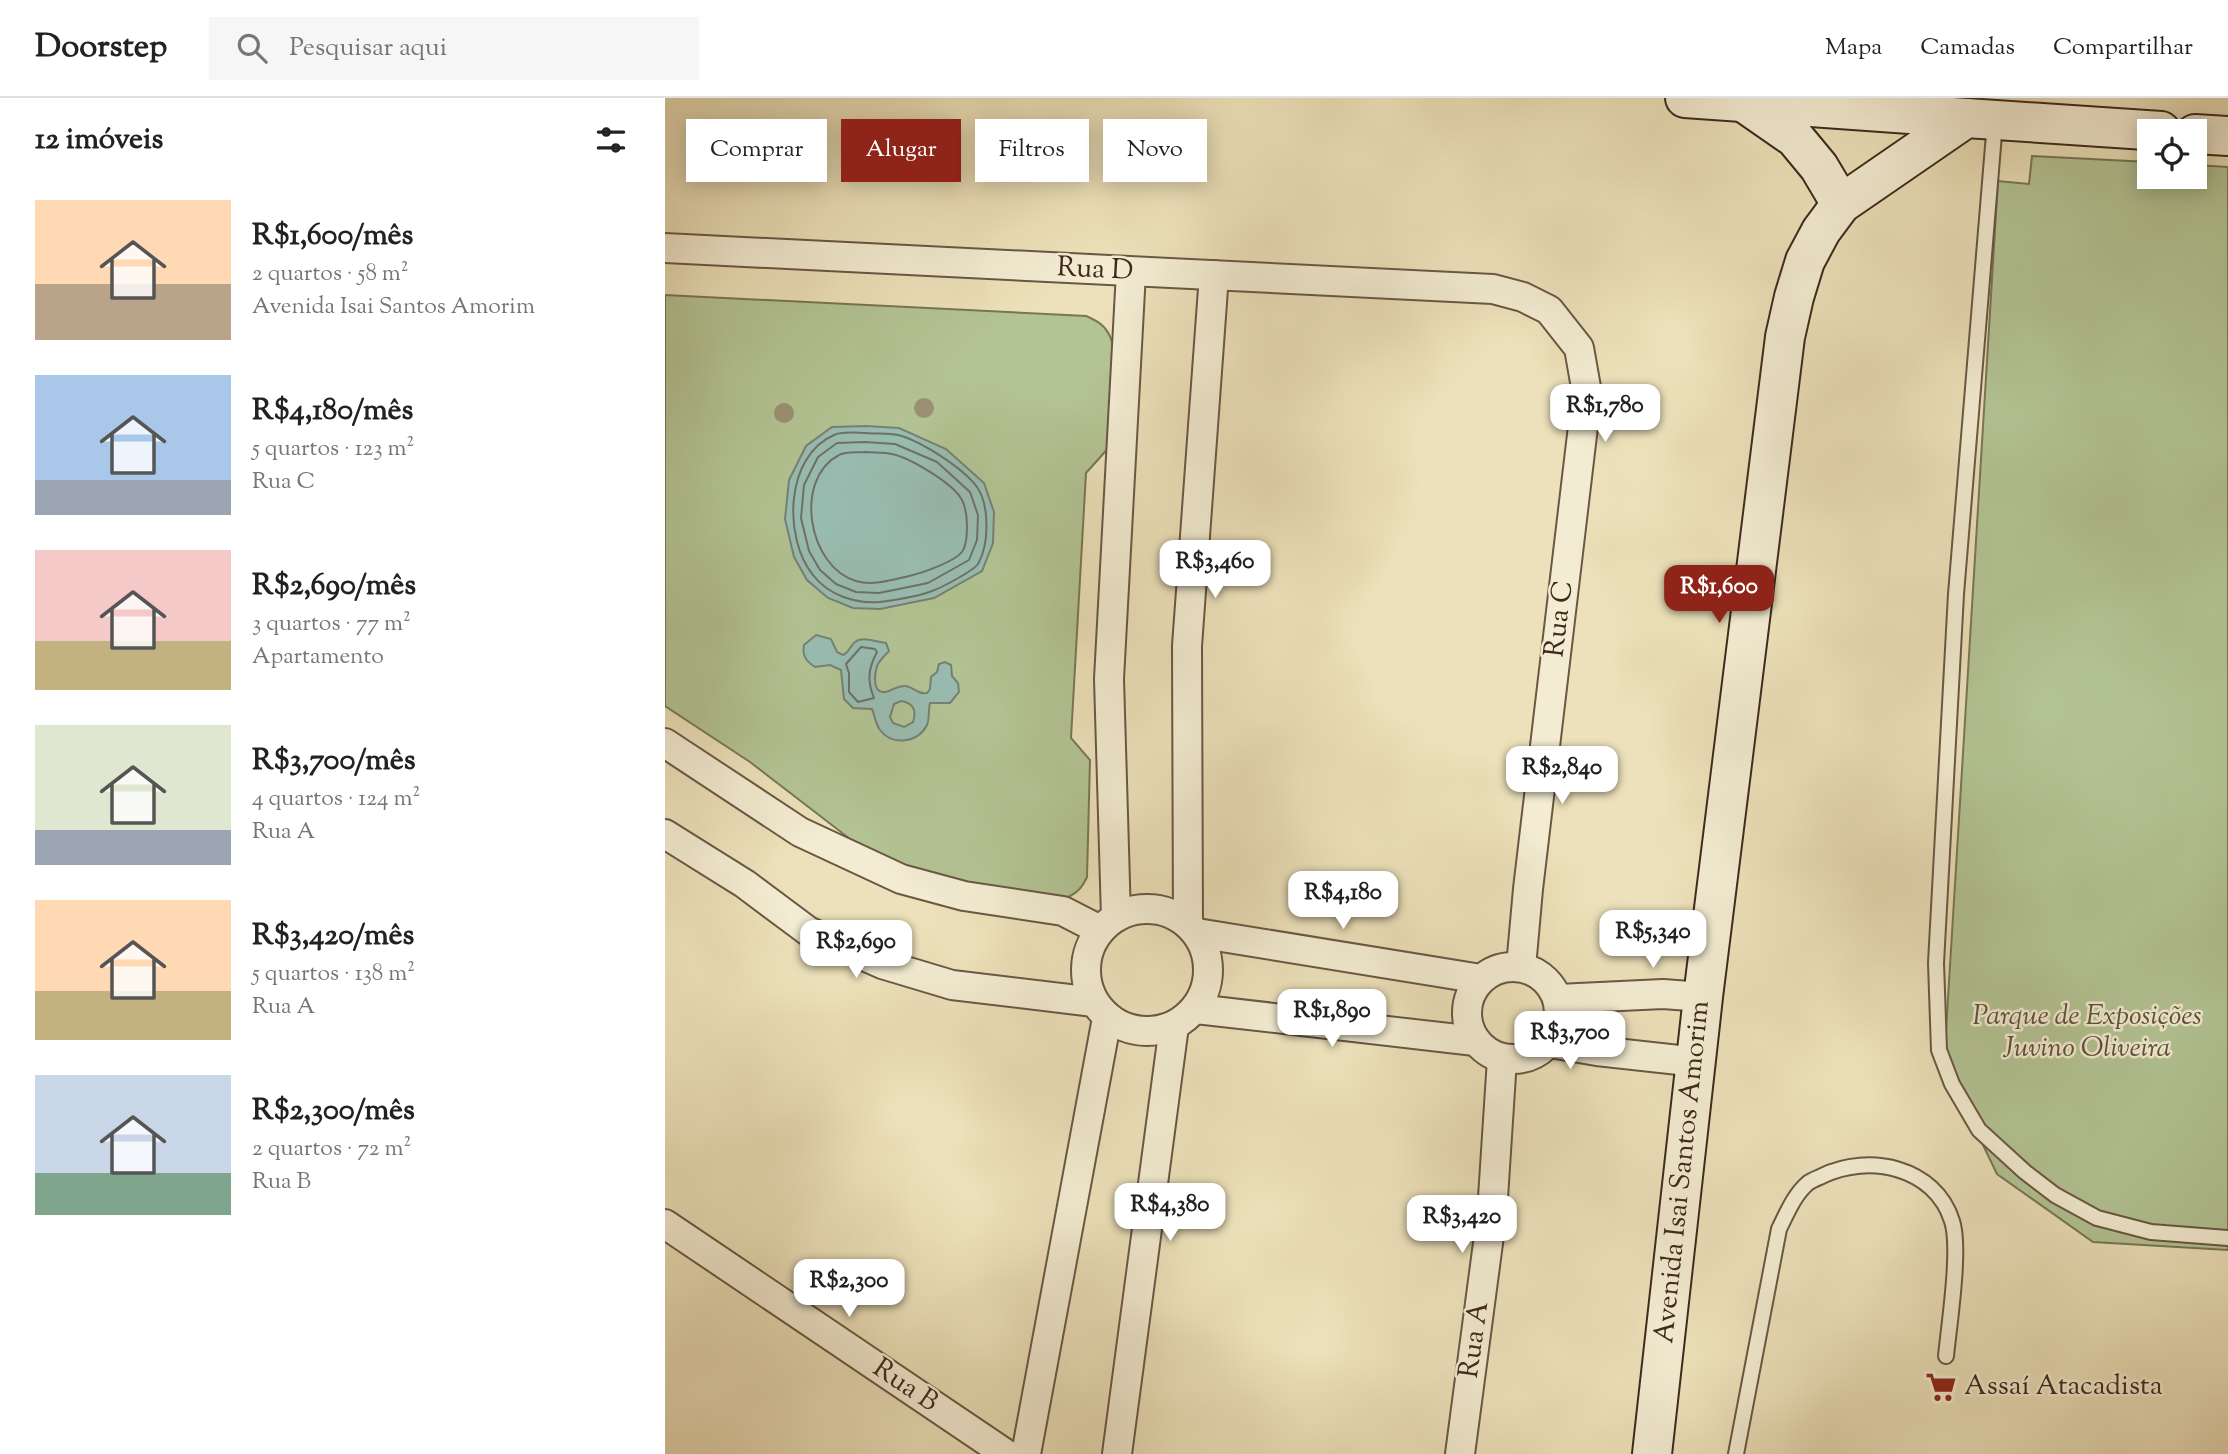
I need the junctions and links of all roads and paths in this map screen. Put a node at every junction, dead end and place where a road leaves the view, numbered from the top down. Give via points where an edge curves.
1 (1685, 98) edge
2 (1741, 101) junction
3 (1980, 119) junction
4 (2137, 129) edge
5 (2207, 135) edge
6 (2228, 136) edge
7 (1841, 205) junction
8 (665, 248) edge
9 (1131, 272) junction
10 (1214, 275) junction
11 (1523, 297) joint
12 (665, 743) edge
13 (665, 834) edge
14 (1108, 923) junction
15 (1193, 928) junction
16 (1521, 967) junction
17 (1481, 978) junction
18 (1703, 997) junction
19 (1558, 999) junction
20 (1100, 1010) junction
21 (1185, 1018) junction
22 (1475, 1041) junction
23 (1550, 1043) junction
24 (1502, 1059) junction
25 (1697, 1062) junction
26 (665, 1224) edge
27 (2228, 1238) edge
28 (1947, 1356) dead end
29 (1006, 1454) edge
30 (1025, 1454) edge
31 (1117, 1454) edge
32 (1460, 1454) edge
33 (1651, 1454) edge
34 (1736, 1454) edge

1 - 2 main road
2 - 3 main road
2 - 7 main road via 1795,138
3 - 4 main road
3 - 7 main road, Avenida Isai Santos Amorim
3 - 27 lane via 1936,963 1939,1050 1952,1084 1979,1130 2055,1195 2097,1218 2151,1232
5 - 6 main road
7 - 18 main road, Avenida Isai Santos Amorim via 1805,261 1785,337
8 - 9 street, Rua D
9 - 10 street, Rua D
9 - 14 street via 1108,679
10 - 11 street, Rua D via 1493,289
10 - 15 street via 1187,646
11 - 16 street, Rua C via 1549,310 1579,348 1587,393
12 - 14 street via 800,832 901,879 964,896 1063,911
13 - 20 street via 745,884 808,931 882,964 951,985
14 - 15 street via 1153,908
14 - 20 street via 1088,952 1086,978
15 - 17 street
15 - 21 street via 1208,958 1208,985
16 - 17 street via 1500,968
16 - 19 street via 1544,978
17 - 22 street via 1466,1008 1467,1025
18 - 19 street via 1651,994
18 - 25 main road, Avenida Isai Santos Amorim
19 - 23 street via 1560,1022
20 - 21 street via 1139,1031
20 - 30 street
21 - 22 street
21 - 31 street
22 - 24 street
23 - 24 street via 1528,1058
23 - 25 street
24 - 32 street, Rua A via 1492,1213
25 - 33 main road, Avenida Isai Santos Amorim
26 - 29 street, Rua B
28 - 34 lane via 1955,1250 1953,1224 1945,1205 1920,1178 1901,1170 1849,1165 1828,1173 1808,1183 1779,1229

